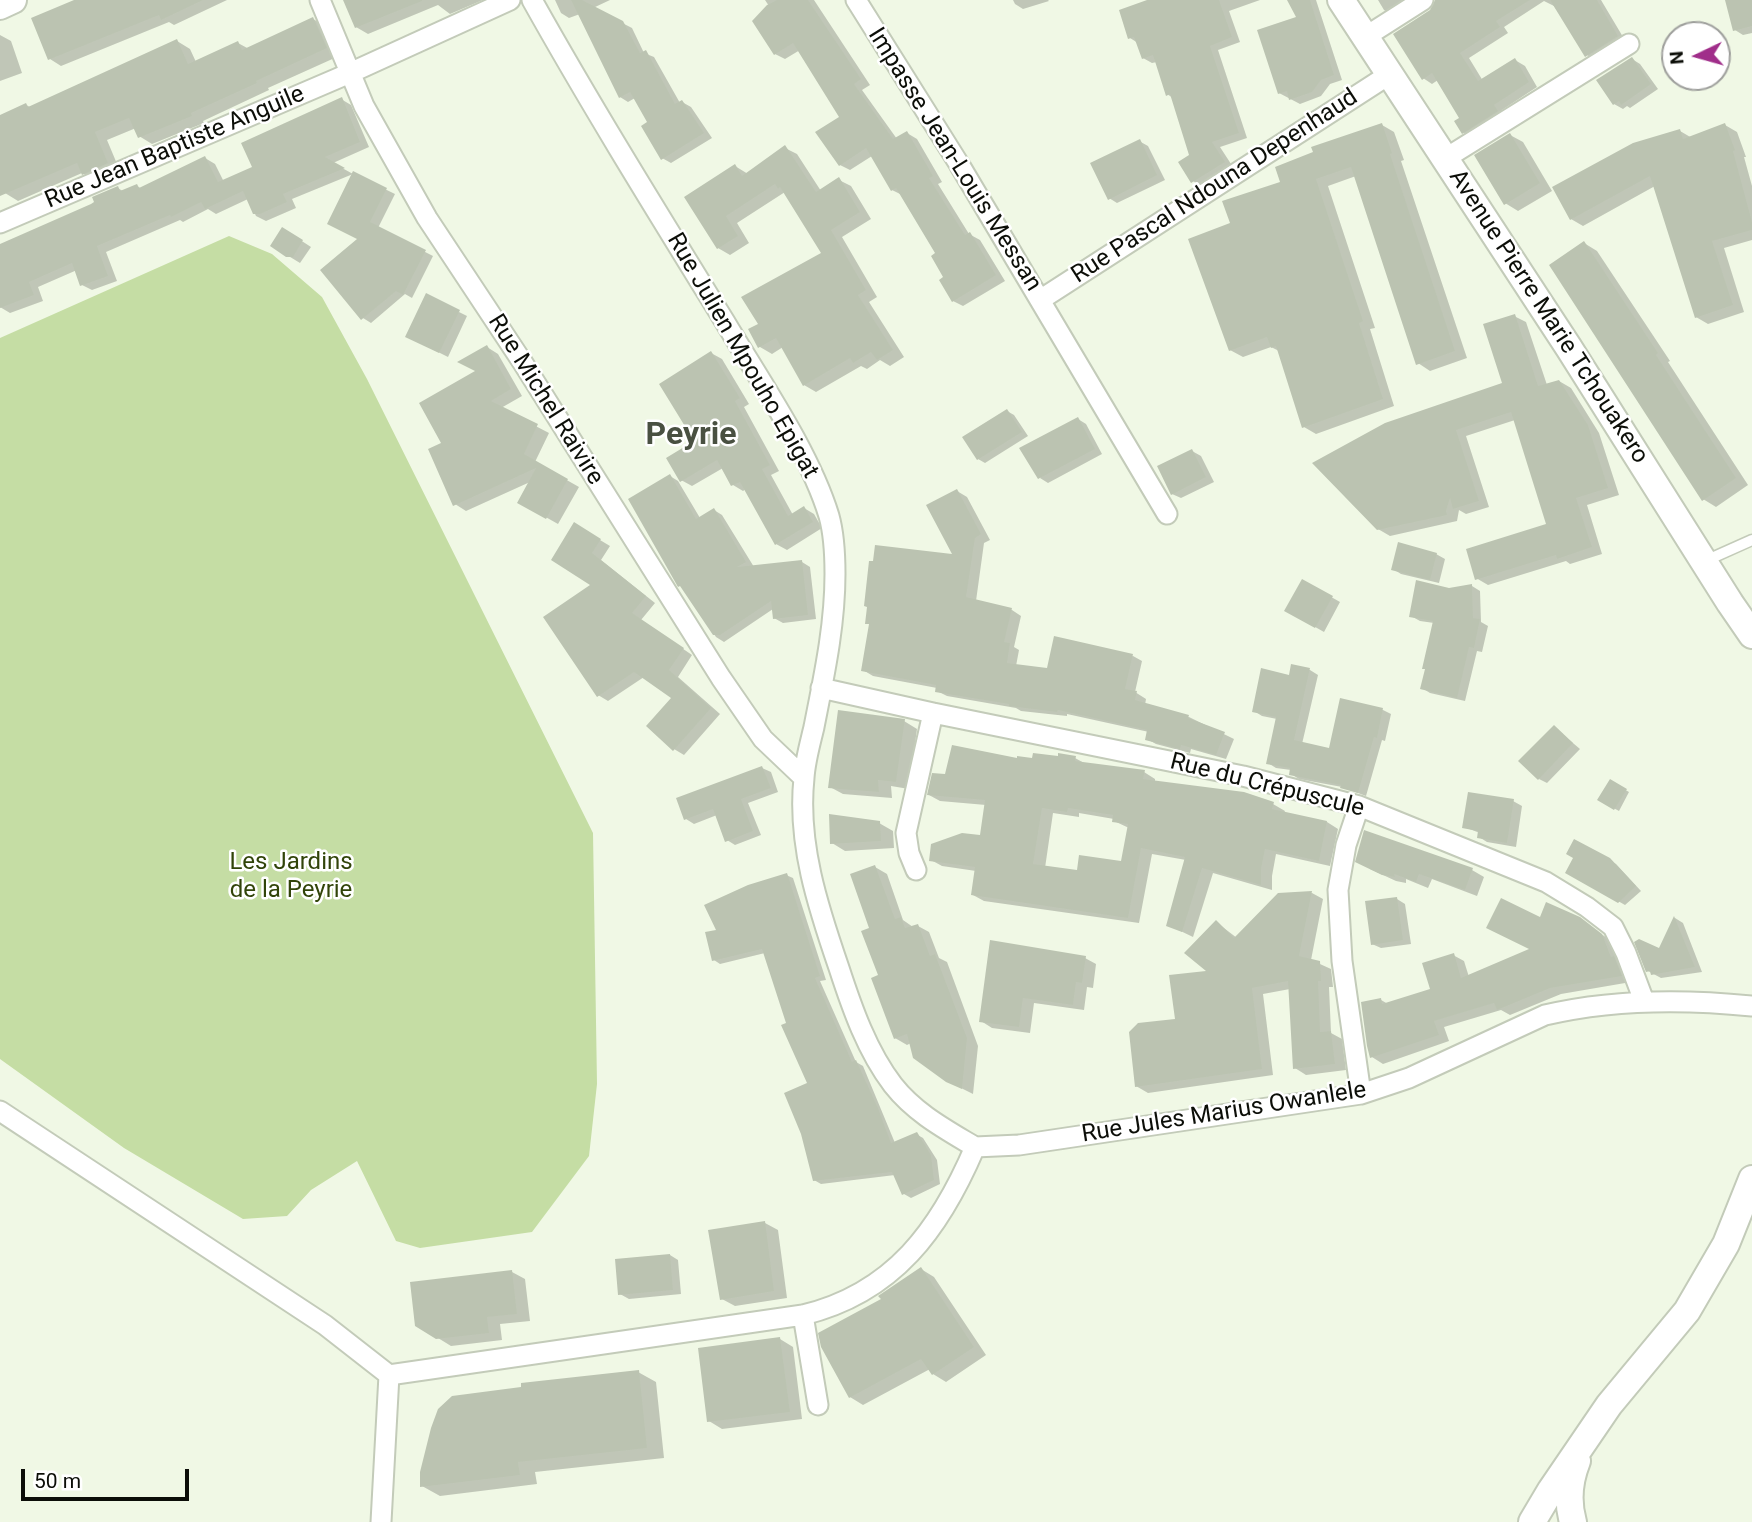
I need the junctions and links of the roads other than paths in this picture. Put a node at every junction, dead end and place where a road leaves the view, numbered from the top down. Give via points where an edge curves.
1 (13, 0) edge
2 (320, 0) edge
3 (510, 0) edge
4 (532, 0) edge
5 (856, 0) edge
6 (1341, 0) edge
7 (1423, 0) edge
8 (0, 6) edge
9 (1365, 37) junction
10 (1629, 44) dead end
11 (350, 72) junction
12 (1390, 74) junction
13 (1446, 158) junction
14 (0, 222) edge
15 (1040, 300) junction
16 (1167, 514) dead end
17 (1752, 540) edge
18 (1705, 561) junction
19 (1752, 635) edge
20 (821, 688) junction
21 (933, 713) junction
22 (804, 778) junction
23 (1359, 806) junction
24 (916, 870) dead end
25 (1644, 1001) junction
26 (1752, 1006) edge
27 (1360, 1094) junction
28 (0, 1111) edge
29 (975, 1147) junction
30 (1752, 1179) edge
31 (803, 1315) junction
32 (389, 1375) junction
33 (818, 1405) dead end
34 (1585, 1439) junction
35 (381, 1522) edge
36 (1532, 1522) edge
37 (1573, 1522) edge

1 - 8 main road
2 - 11 street, Rue Michel Raivire
3 - 11 street, Rue Jean Baptiste Anguile
4 - 20 street, Rue Julien Mpouho Epigat via 581,89 780,414 817,484 830,519 835,558 831,639
5 - 15 street, Impasse Jean-Louis Messan
6 - 9 main road, Avenue Pierre Marie Tchouakero
7 - 9 street
9 - 12 main road, Avenue Pierre Marie Tchouakero
10 - 13 street
11 - 14 street, Rue Jean Baptiste Anguile
11 - 22 street, Rue Michel Raivire via 427,218 643,557 763,739
12 - 13 main road, Avenue Pierre Marie Tchouakero
12 - 15 street, Rue Pascal Ndouna Depenhaud
13 - 18 main road, Avenue Pierre Marie Tchouakero
15 - 16 street, Impasse Jean-Louis Messan
17 - 18 lane
18 - 19 main road, Avenue Pierre Marie Tchouakero
20 - 21 street, Rue du Crépuscule
20 - 22 street, Rue Julien Mpouho Epigat
21 - 23 street, Rue du Crépuscule via 1243,776
21 - 24 street via 906,833
22 - 29 street, Rue Julien Mpouho Epigat via 806,852 814,887 863,1032 893,1085 917,1111
23 - 25 street, Rue du Crépuscule via 1546,882 1587,907 1613,928
23 - 27 street via 1338,890 1342,961
25 - 26 street, Rue Jules Marius Owanlele
25 - 27 street, Rue Jules Marius Owanlele via 1545,1015 1409,1078
27 - 29 street, Rue Jules Marius Owanlele via 1019,1145
28 - 32 street via 325,1325
29 - 31 street via 957,1190 904,1261 852,1299
30 - 34 main road via 1726,1244 1687,1311
31 - 32 street
31 - 33 street
32 - 35 street
34 - 36 main road
34 - 37 main road via 1572,1473 1569,1503

